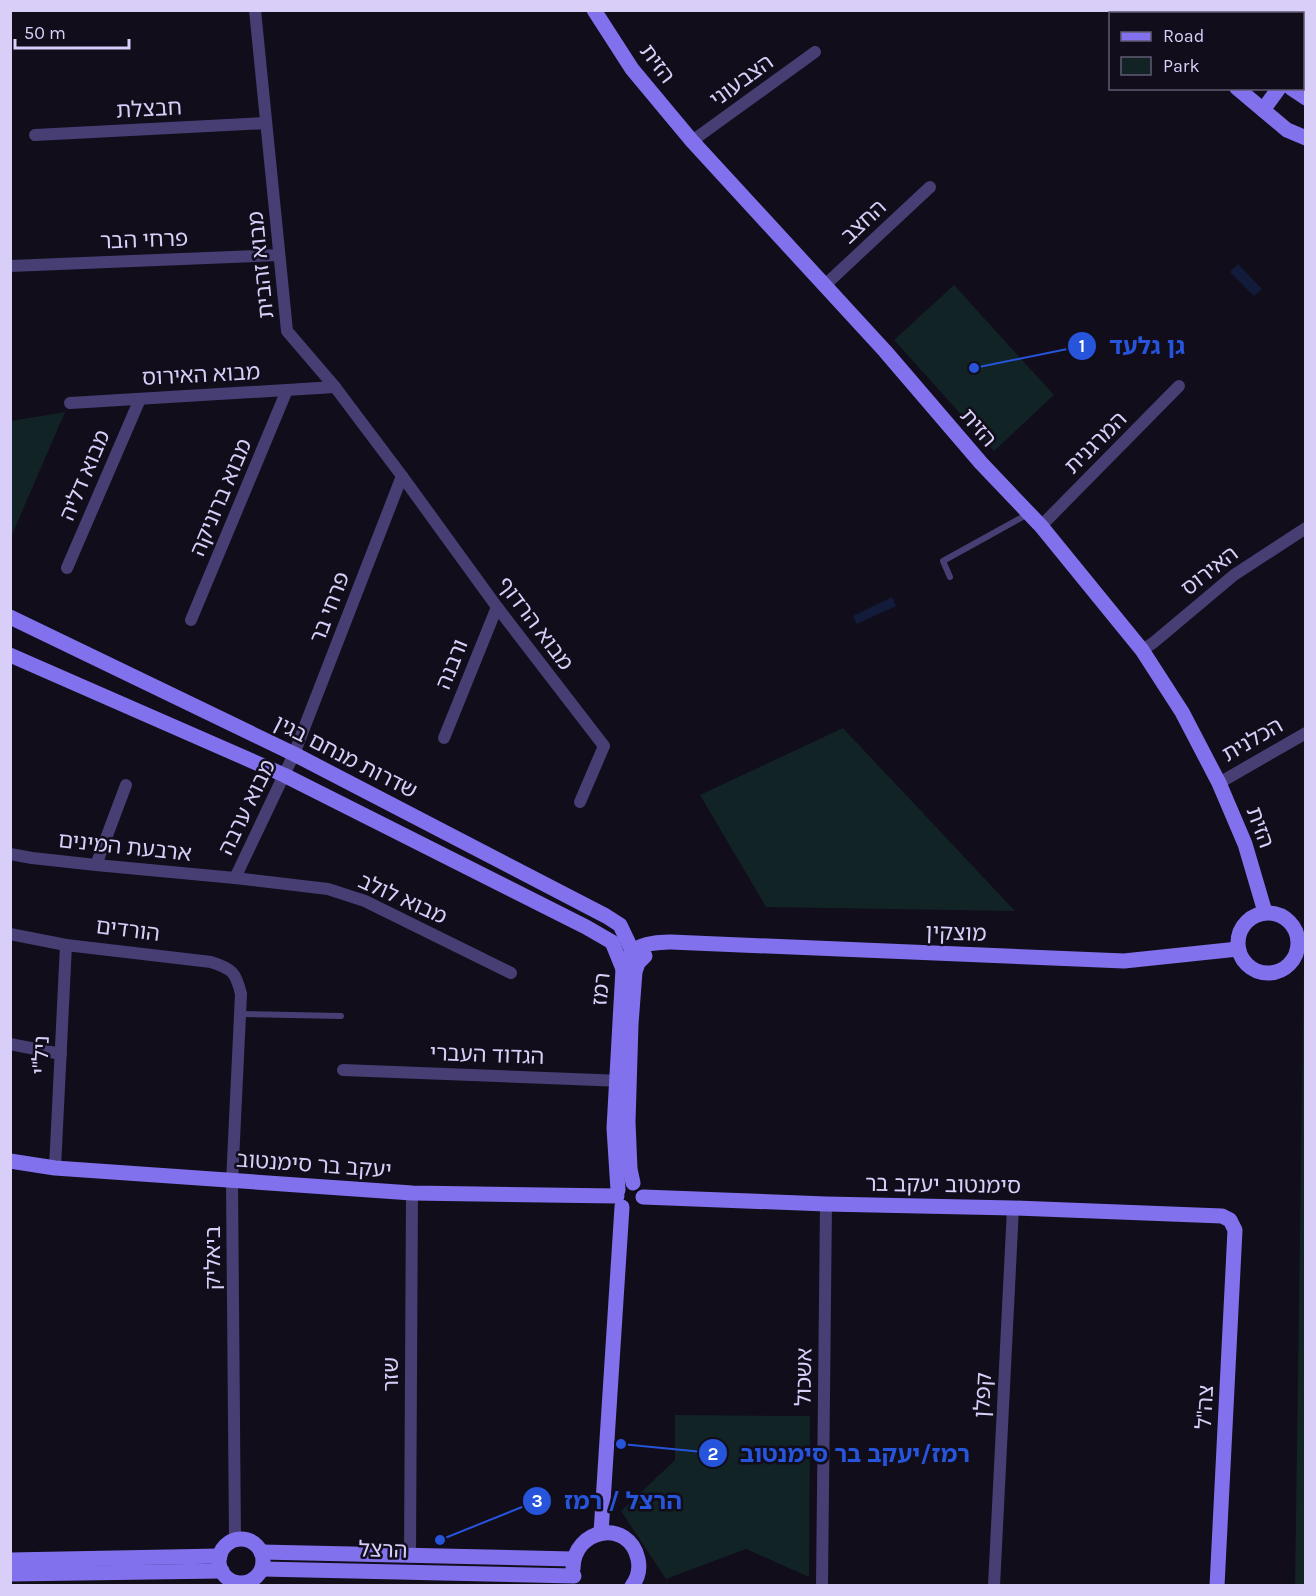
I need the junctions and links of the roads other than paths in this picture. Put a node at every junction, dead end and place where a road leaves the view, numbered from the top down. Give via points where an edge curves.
1 (255, 10) edge
2 (594, 10) edge
3 (815, 52) dead end
4 (1240, 90) edge
5 (1278, 90) edge
6 (1263, 110) junction
7 (266, 123) junction
8 (35, 135) dead end
9 (1305, 138) edge
10 (692, 141) junction
11 (930, 187) dead end
12 (279, 255) junction
13 (10, 266) edge
14 (824, 286) junction
15 (1179, 386) dead end
16 (334, 387) junction
17 (287, 390) junction
18 (140, 399) junction
19 (70, 403) dead end
20 (402, 476) junction
21 (1029, 513) junction
22 (1041, 526) junction
23 (1305, 528) edge
24 (67, 568) dead end
25 (950, 577) dead end
26 (497, 607) junction
27 (10, 617) edge
28 (191, 620) dead end
29 (1142, 650) junction
30 (10, 655) edge
31 (1305, 733) edge
32 (444, 738) dead end
33 (294, 754) junction
34 (284, 775) junction
35 (1219, 783) junction
36 (126, 785) dead end
37 (580, 801) dead end
38 (10, 854) edge
39 (96, 865) junction
40 (235, 878) junction
41 (1265, 912) junction
42 (1301, 933) edge
43 (10, 934) edge
44 (671, 942) joint
45 (66, 945) junction
46 (1238, 949) junction
47 (635, 957) junction
48 (624, 969) junction
49 (511, 973) dead end
50 (237, 977) joint
51 (240, 1014) junction
52 (341, 1016) dead end
53 (10, 1044) edge
54 (61, 1054) junction
55 (343, 1070) dead end
56 (623, 1081) junction
57 (10, 1161) edge
58 (56, 1168) junction
59 (232, 1182) junction
60 (633, 1183) junction
61 (412, 1193) junction
62 (619, 1197) junction
63 (643, 1197) junction
64 (826, 1204) junction
65 (1013, 1208) junction
66 (1235, 1230) joint
67 (601, 1533) junction
68 (236, 1540) junction
69 (261, 1552) junction
70 (410, 1555) junction
71 (573, 1559) junction
72 (10, 1560) edge
73 (221, 1564) junction
74 (262, 1569) junction
75 (10, 1574) edge
76 (422, 1579) edge
77 (577, 1581) edge
78 (237, 1584) edge
79 (632, 1586) edge
80 (822, 1586) edge
81 (994, 1586) edge
82 (1217, 1586) edge

1 - 7 street, מבוא זהבית
2 - 10 street, הזית via 632,69
3 - 10 street, הצבעוני
4 - 6 street
5 - 6 street
6 - 9 street via 1287,130
7 - 8 street, חבצלת
7 - 12 street, מבוא זהבית
10 - 14 street, הזית
11 - 14 street, החצב
12 - 13 street, פרחי הבר
12 - 16 street, מבוא זהבית via 287,331
14 - 21 street, הזית
15 - 22 street, המרגנית
16 - 17 street, מבוא האירוס
16 - 20 street, מבוא זהבית
17 - 18 street, מבוא האירוס
17 - 28 street, מבוא ברוניקה
18 - 19 street, מבוא האירוס
18 - 24 street, מבוא דליה
20 - 26 street, מבוא הרדוף
20 - 33 street, פרחי בר
21 - 22 street, הזית
21 - 25 lane via 943,561
22 - 29 street, הזית
23 - 29 street, האירוס via 1234,575
26 - 32 street, ורבנה
26 - 37 street, מבוא הרדוף via 604,746
27 - 33 street, שדרות מנחם בגין
29 - 35 street, הזית via 1182,712
30 - 34 street, שדרות מנחם בגין
31 - 35 street, הכלנית
33 - 34 street, מבוא ערבה
33 - 47 street, שדרות מנחם בגין via 606,916 620,925
34 - 40 street, מבוא ערבה
34 - 48 street, שדרות מנחם בגין via 603,936 612,942
35 - 41 street, הזית via 1245,844
36 - 39 street
38 - 39 street, ארבעת המינים
39 - 40 street, ארבעת המינים
40 - 49 street, מבוא לולב via 328,889 365,901
41 - 42 street via 1279,914
41 - 46 street via 1243,925
42 - 46 street via 1296,957 1277,973 1266,974 1249,967
43 - 45 street, הורדים
44 - 46 street, מוצקין via 1124,961
44 - 47 street, רמז
45 - 50 street, הורדים via 211,962 224,966
45 - 54 street, ניל"י
47 - 48 street, רמז via 627,960
47 - 56 street, רמז
48 - 56 street, רמז
50 - 51 street, ביאליק
51 - 52 lane
51 - 59 street, ביאליק
53 - 54 street
54 - 58 street, ניל"י
55 - 56 street, הגדוד העברי
56 - 60 street, רמז
56 - 62 street, רמז via 614,1128
57 - 58 street, יעקב בר סימנטוב
58 - 59 street, יעקב בר סימנטוב
59 - 61 street, יעקב בר סימנטוב
59 - 68 street, ביאליק
60 - 62 street via 624,1184
60 - 63 street via 639,1186
61 - 62 street, יעקב בר סימנטוב
61 - 70 street, שזר
62 - 63 street via 629,1209 637,1207
62 - 67 street, רמז
63 - 64 street, סימנטוב יעקב בר
64 - 65 street, סימנטוב יעקב בר
64 - 80 street, אשכול
65 - 66 street, סימנטוב יעקב בר via 1222,1216 1230,1220
65 - 81 street, קפלן
66 - 82 street, צה"ל
67 - 71 street via 584,1541
67 - 79 street via 622,1536 636,1552 639,1572
68 - 69 street via 248,1540
68 - 73 street via 226,1546
69 - 70 street, הרצל
69 - 74 street
70 - 71 street, הרצל
71 - 77 street
72 - 73 street
73 - 75 street
73 - 78 street
74 - 76 street, הרצל
74 - 78 street via 249,1581
76 - 77 street, הרצל

